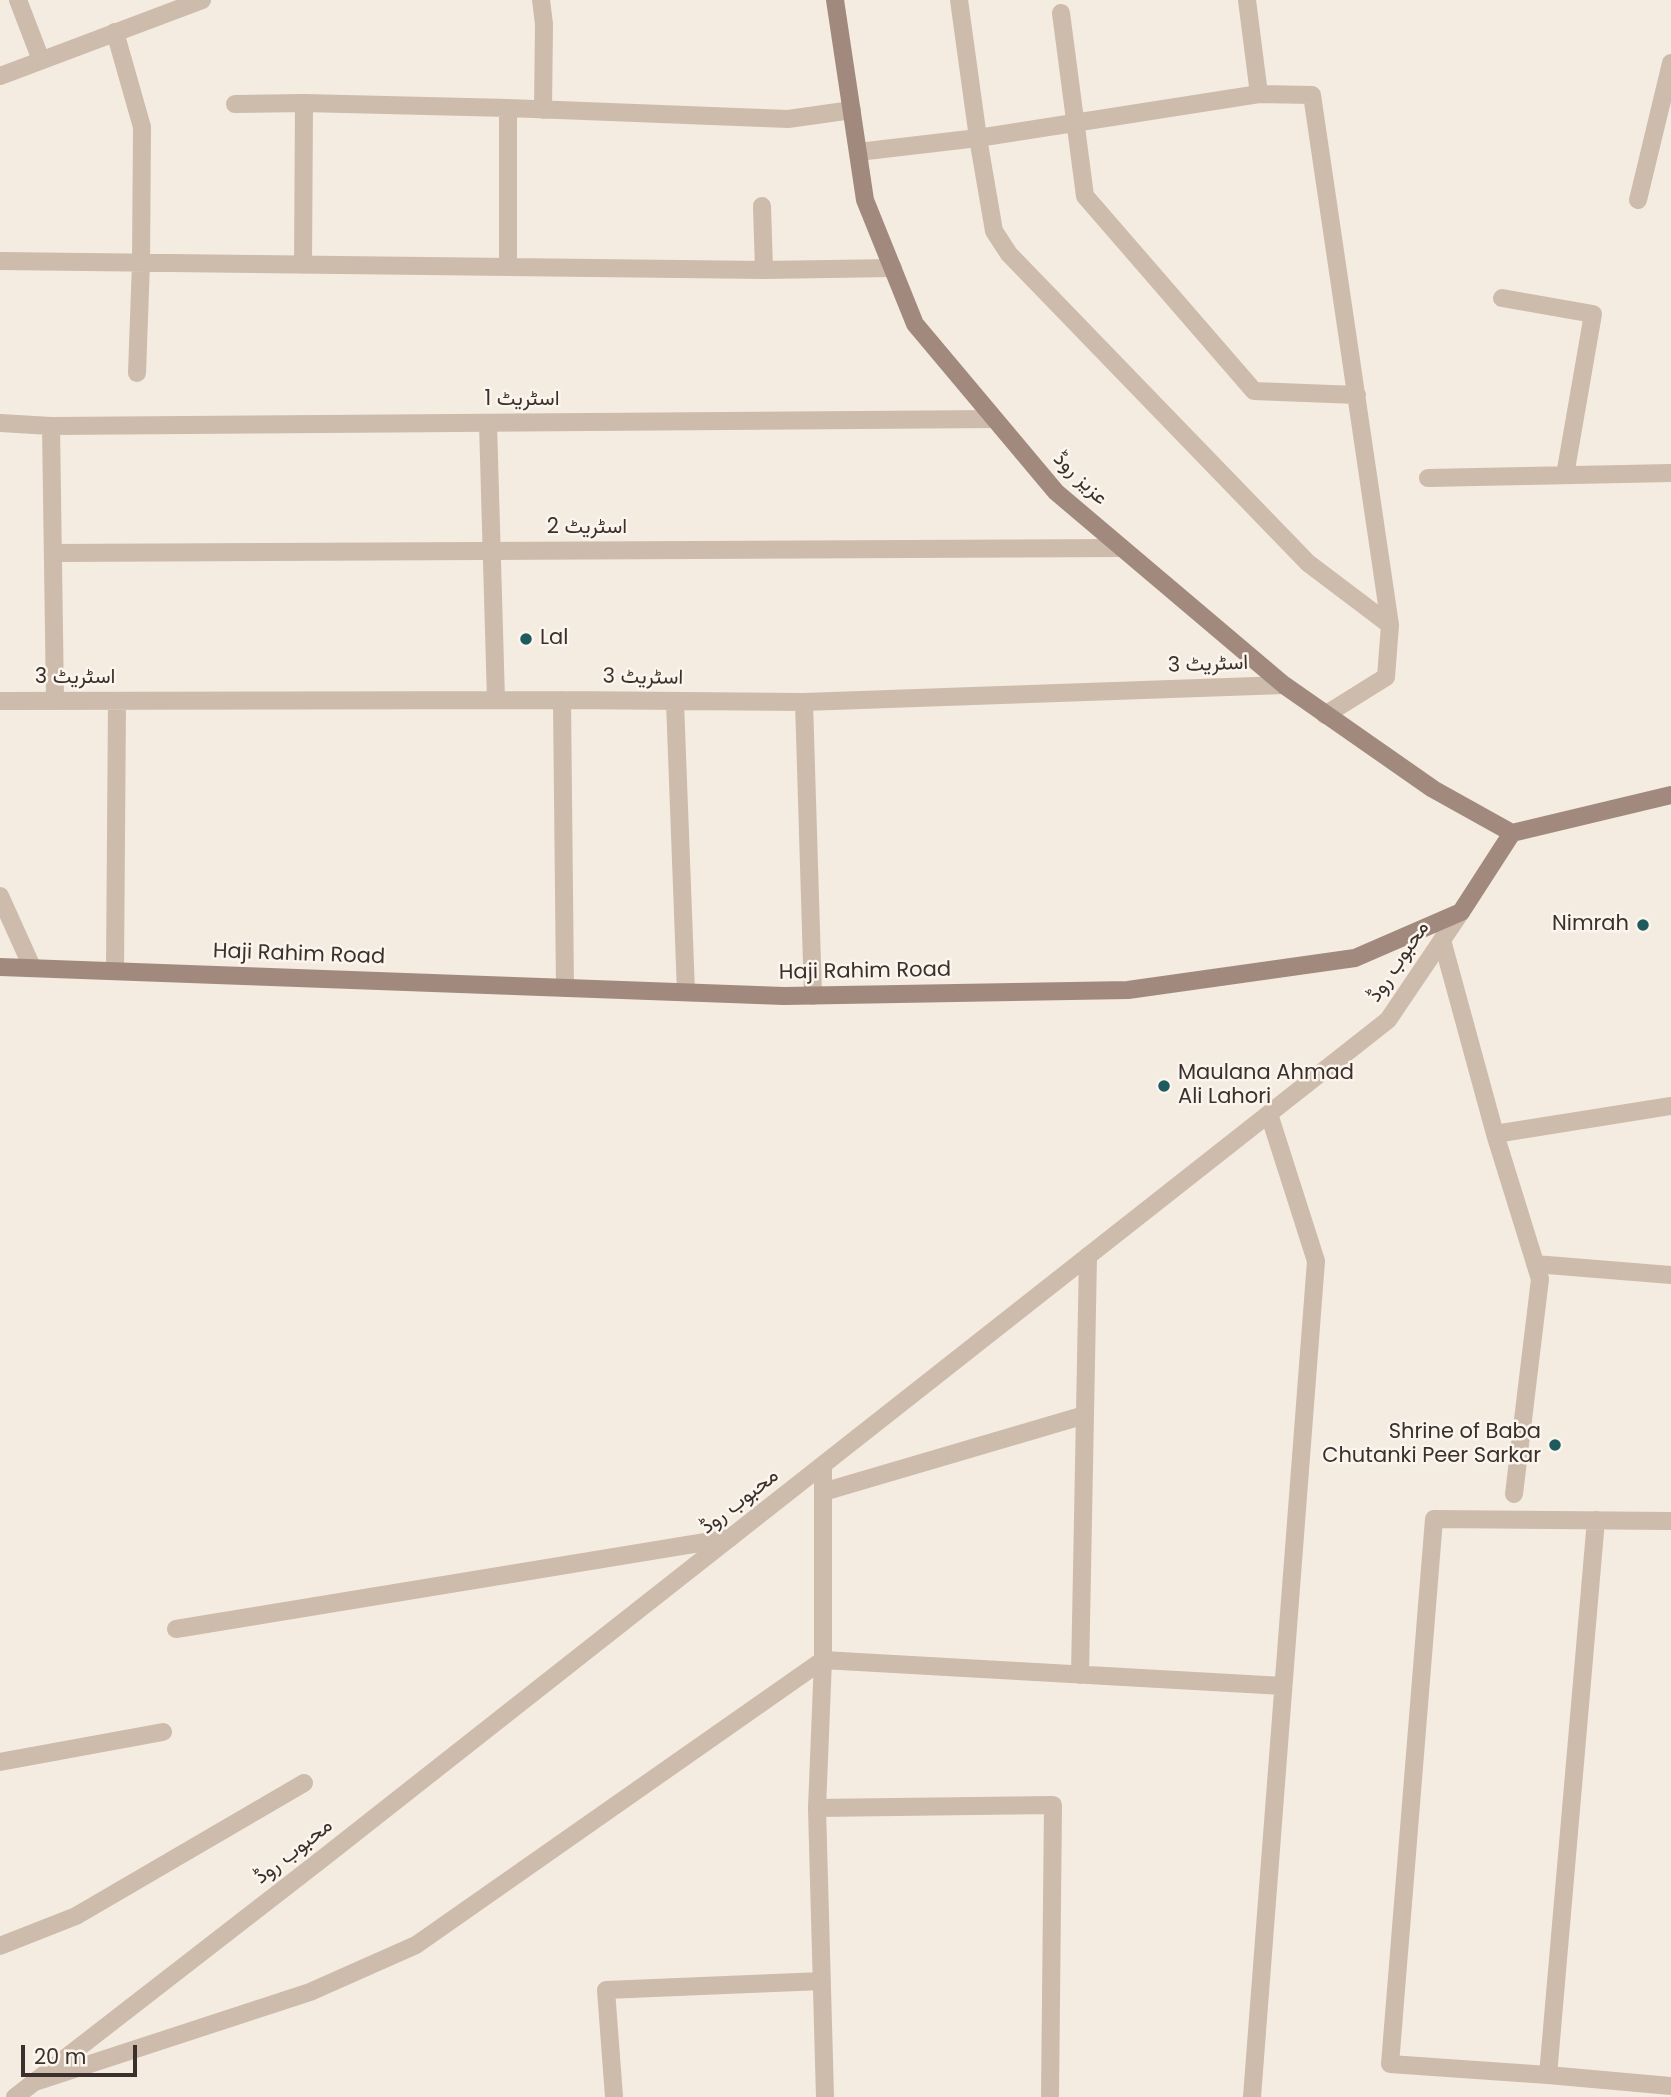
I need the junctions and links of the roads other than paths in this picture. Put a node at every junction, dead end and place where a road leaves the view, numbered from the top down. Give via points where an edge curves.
1 (18, 0) edge
2 (202, 0) edge
3 (541, 0) edge
4 (835, 0) edge
5 (959, 0) edge
6 (1247, 0) edge
7 (1061, 13) dead end
8 (115, 32) junction
9 (41, 60) junction
10 (1671, 63) edge
11 (0, 76) edge
12 (1259, 94) junction
13 (304, 103) junction
14 (235, 104) dead end
15 (508, 108) junction
16 (544, 110) junction
17 (852, 110) junction
18 (1076, 121) junction
19 (978, 138) junction
20 (858, 152) junction
21 (1638, 200) dead end
22 (762, 206) dead end
23 (0, 261) edge
24 (141, 263) junction
25 (303, 265) junction
26 (508, 267) junction
27 (893, 268) junction
28 (764, 270) junction
29 (1502, 298) dead end
30 (137, 373) dead end
31 (1357, 395) junction
32 (994, 419) junction
33 (0, 423) edge
34 (488, 423) junction
35 (51, 426) junction
36 (1671, 473) edge
37 (1565, 475) junction
38 (1428, 478) dead end
39 (1122, 548) junction
40 (492, 551) junction
41 (53, 553) junction
42 (1390, 625) junction
43 (1284, 685) junction
44 (496, 700) junction
45 (562, 700) junction
46 (0, 701) edge
47 (55, 701) junction
48 (117, 701) junction
49 (675, 702) junction
50 (804, 702) junction
51 (1325, 715) junction
52 (1671, 795) edge
53 (1513, 833) junction
54 (0, 896) edge
55 (1461, 912) junction
56 (1442, 940) junction
57 (0, 967) edge
58 (32, 967) junction
59 (115, 970) junction
60 (565, 988) junction
61 (686, 992) junction
62 (813, 996) junction
63 (1671, 1106) edge
64 (1269, 1114) junction
65 (1496, 1134) junction
66 (1088, 1256) junction
67 (1535, 1264) junction
68 (1671, 1275) edge
69 (1085, 1415) junction
70 (823, 1465) junction
71 (823, 1492) junction
72 (1514, 1494) dead end
73 (1596, 1520) junction
74 (1671, 1521) edge
75 (730, 1538) junction
76 (176, 1629) dead end
77 (823, 1660) junction
78 (1080, 1675) junction
79 (1283, 1686) junction
80 (163, 1731) dead end
81 (0, 1762) edge
82 (304, 1783) dead end
83 (817, 1808) junction
84 (0, 1946) edge
85 (822, 1981) junction
86 (1548, 2074) junction
87 (38, 2081) junction
88 (1671, 2086) edge
89 (15, 2097) edge
90 (614, 2097) edge
91 (825, 2097) edge
92 (1049, 2097) edge
93 (1252, 2097) edge

1 - 9 street
2 - 8 street
3 - 16 street
4 - 17 main road, عزیز روڈ
5 - 19 street
6 - 12 street
7 - 18 street
8 - 9 street
8 - 24 street via 142,127
9 - 11 street
10 - 21 street
12 - 18 street
12 - 31 street via 1312,95
13 - 14 street
13 - 15 street
13 - 25 street
15 - 16 street
15 - 26 street
16 - 17 street via 788,119
17 - 20 main road, عزیز روڈ
18 - 19 street
18 - 31 street via 1085,196 1254,391
19 - 20 street
19 - 42 street via 994,231 1009,254 1308,563
20 - 27 main road, عزیز روڈ via 865,200
22 - 28 street
23 - 24 street
24 - 25 street
24 - 30 street
25 - 26 street
26 - 28 street
27 - 28 street
27 - 32 main road, عزیز روڈ via 915,324
29 - 37 street via 1593,314
31 - 42 street
32 - 34 street, اسٹریٹ 1
32 - 39 main road, عزیز روڈ via 1056,492
33 - 35 street, اسٹریٹ 1
34 - 35 street, اسٹریٹ 1
34 - 40 street
35 - 41 street
36 - 37 street
37 - 38 street
39 - 40 street, اسٹریٹ 2
39 - 43 main road, عزیز روڈ
40 - 41 street, اسٹریٹ 2
40 - 44 street
41 - 47 street
42 - 51 street via 1386,677
43 - 50 street, اسٹریٹ 3
43 - 51 main road, عزیز روڈ
44 - 45 street, اسٹریٹ 3
44 - 48 street, اسٹریٹ 3
45 - 49 street, اسٹریٹ 3
45 - 60 street
46 - 47 street, اسٹریٹ 3
47 - 48 street, اسٹریٹ 3
48 - 59 street
49 - 50 street, اسٹریٹ 3
49 - 61 street
50 - 62 street
51 - 53 main road, عزیز روڈ via 1433,789
52 - 53 main road
53 - 55 main road
54 - 58 street
55 - 56 street, محبوب روڈ
55 - 62 main road, Haji Rahim Road via 1355,958 1128,990
56 - 64 street, محبوب روڈ via 1388,1020
56 - 65 street
57 - 58 main road, Haji Rahim Road
58 - 59 main road, Haji Rahim Road
59 - 60 main road, Haji Rahim Road
60 - 61 main road, Haji Rahim Road
61 - 62 main road, Haji Rahim Road
63 - 65 street
64 - 66 street, محبوب روڈ
64 - 79 street via 1316,1261
65 - 67 street
66 - 69 street
66 - 70 street, محبوب روڈ
67 - 68 street
67 - 72 street via 1540,1279
69 - 71 street
69 - 78 street
70 - 71 street
70 - 75 street, محبوب روڈ
71 - 77 street
73 - 74 street
73 - 86 street
73 - 86 street via 1434,1519 1390,2064
75 - 76 street
75 - 87 street, محبوب روڈ
77 - 78 street
77 - 83 street
77 - 87 street via 416,1945 310,1992
78 - 79 street
79 - 93 street
80 - 81 street
82 - 84 street via 76,1916
83 - 85 street
83 - 92 street via 1053,1805
85 - 90 street via 606,1990
85 - 91 street
86 - 88 street
87 - 89 street, محبوب روڈ

